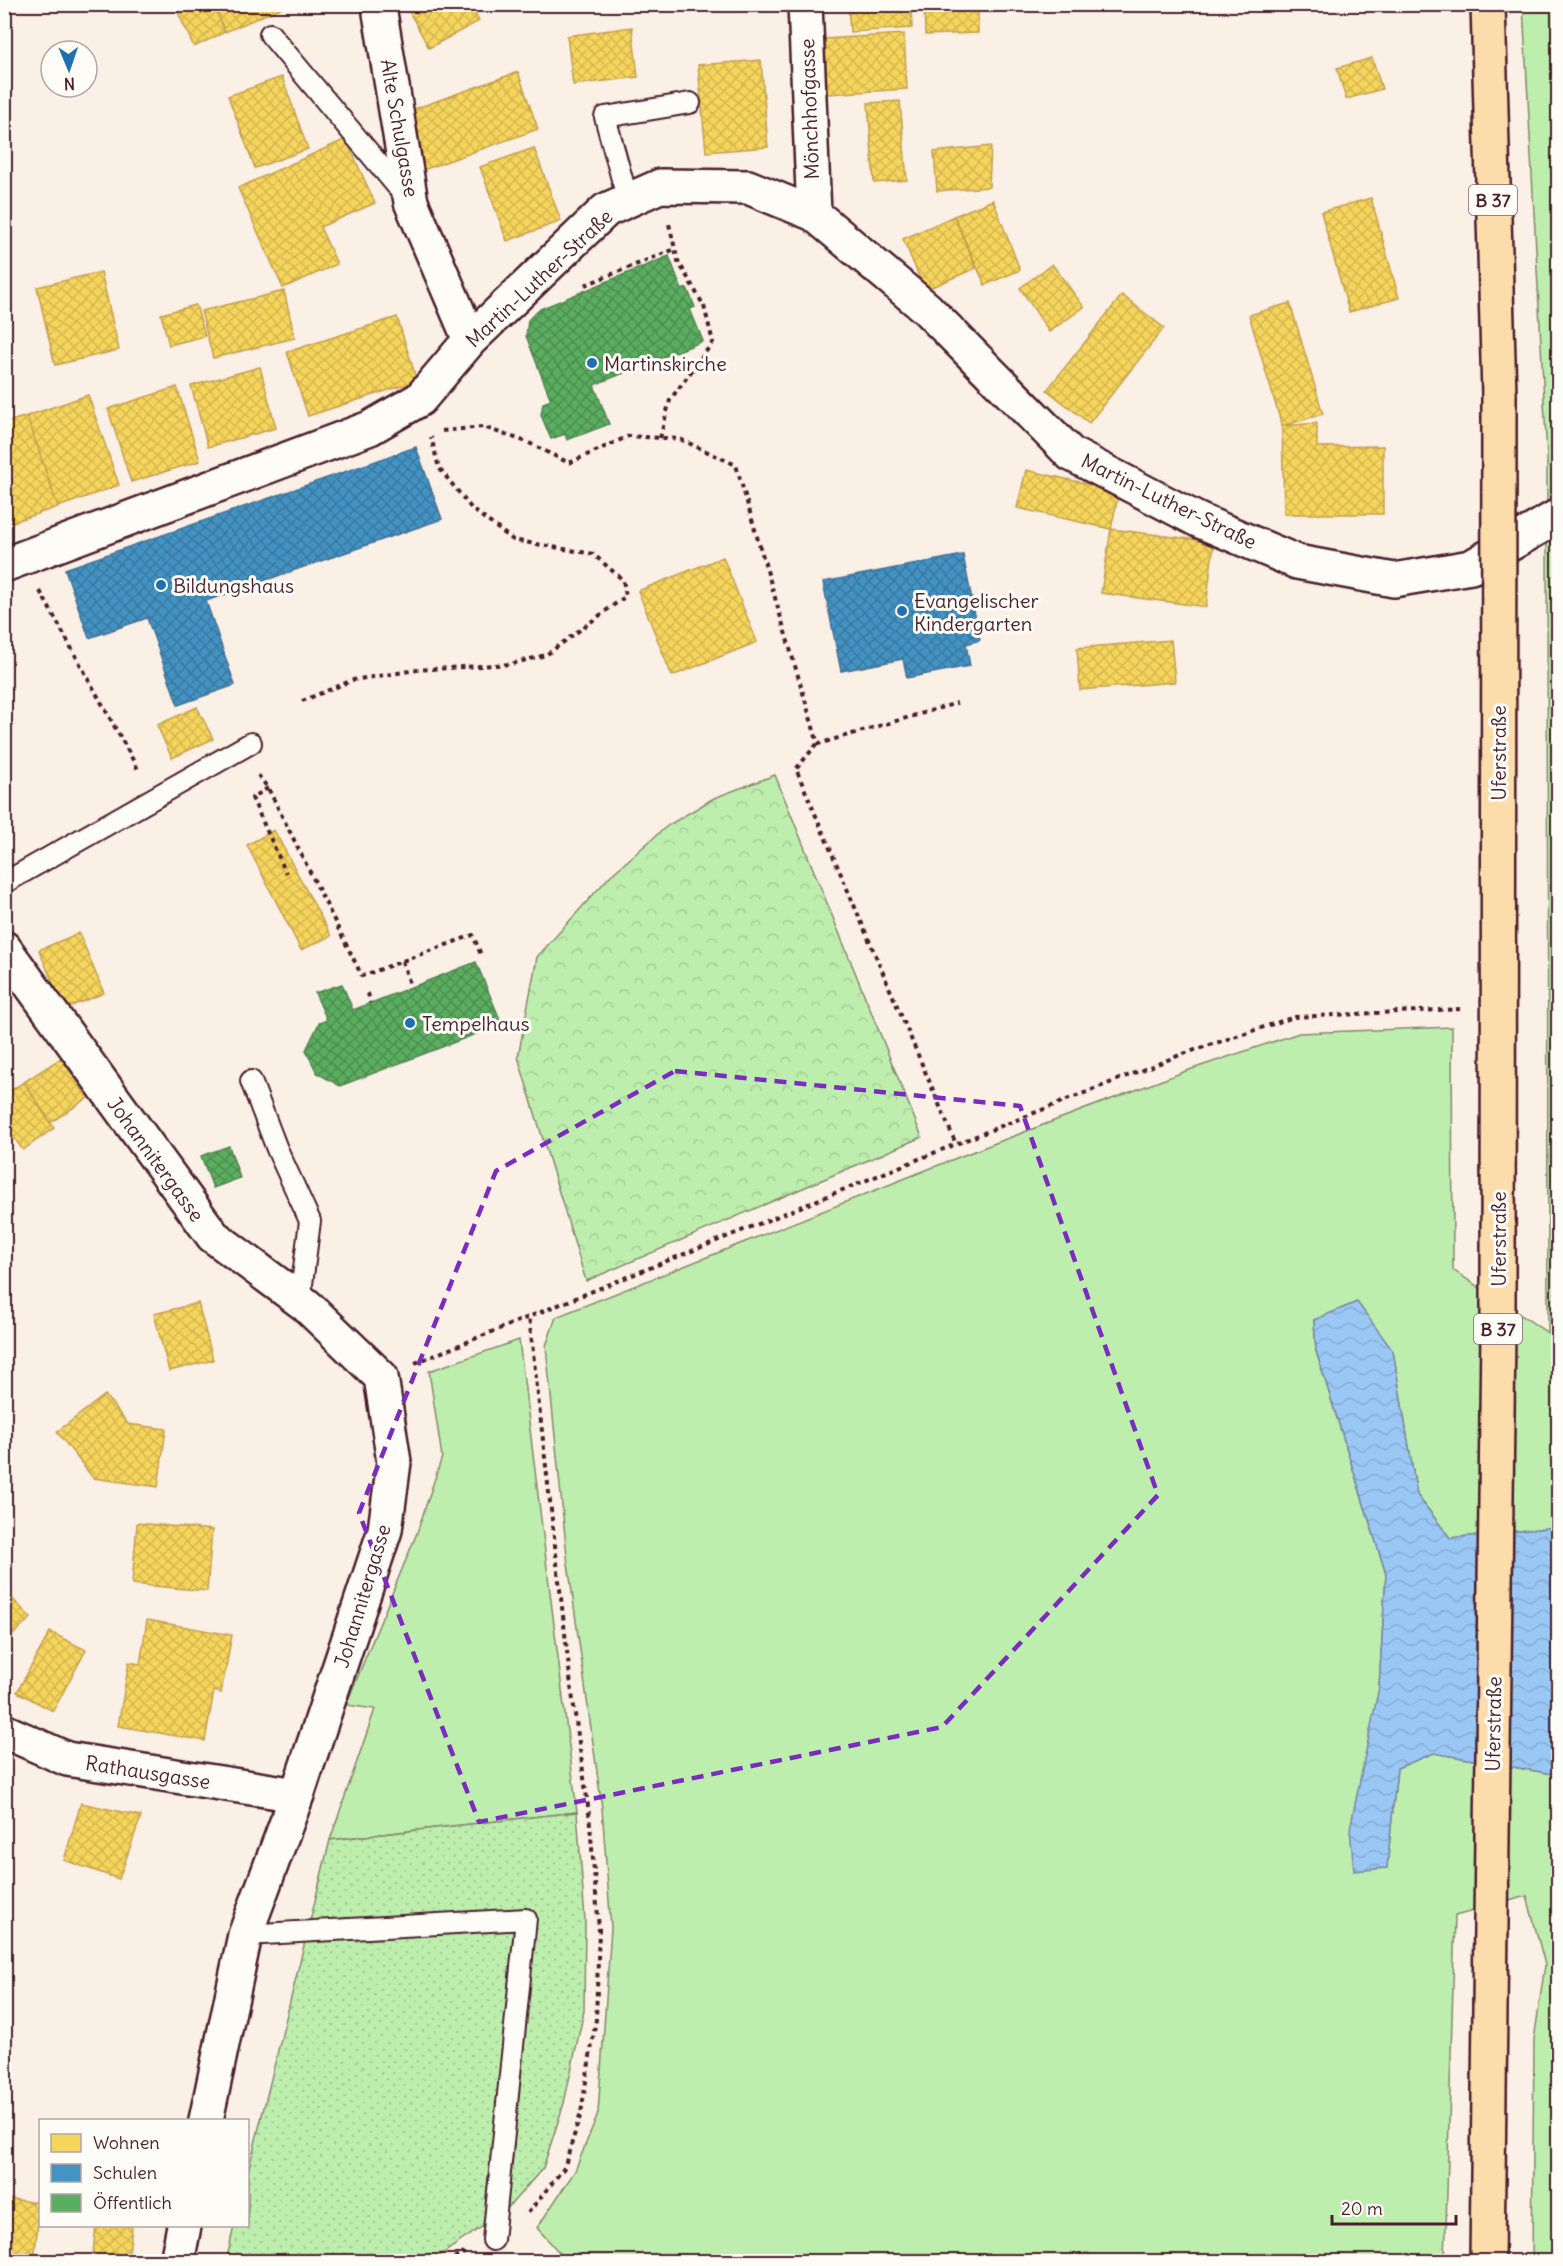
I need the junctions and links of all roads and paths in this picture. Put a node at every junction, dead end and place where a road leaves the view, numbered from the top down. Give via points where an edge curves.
1 (805, 4) edge
2 (1488, 4) edge
3 (1558, 4) edge
4 (380, 12) dead end
5 (1558, 14) edge
6 (270, 34) dead end
7 (690, 103) dead end
8 (660, 186) junction
9 (628, 201) junction
10 (411, 202) junction
11 (814, 214) junction
12 (470, 340) junction
13 (660, 438) junction
14 (1558, 516) edge
15 (13, 562) edge
16 (302, 701) dead end
17 (957, 703) dead end
18 (250, 743) dead end
19 (818, 744) junction
20 (153, 798) junction
21 (285, 873) dead end
22 (4, 883) edge
23 (4, 948) edge
24 (481, 955) dead end
25 (402, 962) junction
26 (411, 987) dead end
27 (368, 993) dead end
28 (370, 1003) dead end
29 (1465, 1009) dead end
30 (251, 1082) dead end
31 (956, 1144) junction
32 (300, 1300) junction
33 (529, 1317) junction
34 (381, 1377) junction
35 (4, 1731) edge
36 (297, 1795) junction
37 (245, 1935) junction
38 (206, 2119) edge
39 (184, 2227) edge
40 (493, 2240) junction
41 (177, 2262) edge
42 (446, 2262) edge
43 (1487, 2262) edge

1 - 11 street, Mönchhofgasse
2 - 43 main road, Uferstraße / B 37, bridge via 1498,396 1498,1330
3 - 5 path
4 - 10 street, Alte Schulgasse
6 - 10 lane
7 - 9 lane via 605,117
8 - 9 street, Martin-Luther-Straße
8 - 11 street, Martin-Luther-Straße via 748,187
8 - 13 path via 678,261 704,306 713,342 670,400
9 - 12 street, Martin-Luther-Straße via 606,210
10 - 12 street, Alte Schulgasse
11 - 14 street, Martin-Luther-Straße via 926,308 1071,453 1198,520 1297,562 1394,580 1471,567
12 - 15 street, Martin-Luther-Straße via 420,399 370,428
13 - 16 path via 629,436 569,463 527,442 483,428 429,432 439,468 472,509 513,540 593,554 623,580 626,596 546,655 511,664 417,670 353,680
13 - 19 path via 680,439 736,465
15 - 20 path
17 - 19 path
18 - 20 lane
19 - 31 path via 796,769
20 - 22 lane
21 - 25 path via 252,798 268,788 362,976
23 - 32 street, Johannitergasse via 213,1236
24 - 25 path via 473,935
25 - 26 path
27 - 28 path
29 - 31 path via 1294,1017 1180,1055
30 - 32 lane via 276,1149 310,1221
31 - 33 path
32 - 34 street, Johannitergasse
33 - 34 path
33 - 40 path via 589,1813 599,1929 596,2019 581,2113 564,2168 519,2224
34 - 36 street, Johannitergasse via 394,1462 385,1530
35 - 36 street, Rathausgasse via 67,1759
36 - 37 street, Johannitergasse
37 - 38 street, Johannitergasse
37 - 40 lane via 526,1919
39 - 41 street
40 - 42 path

